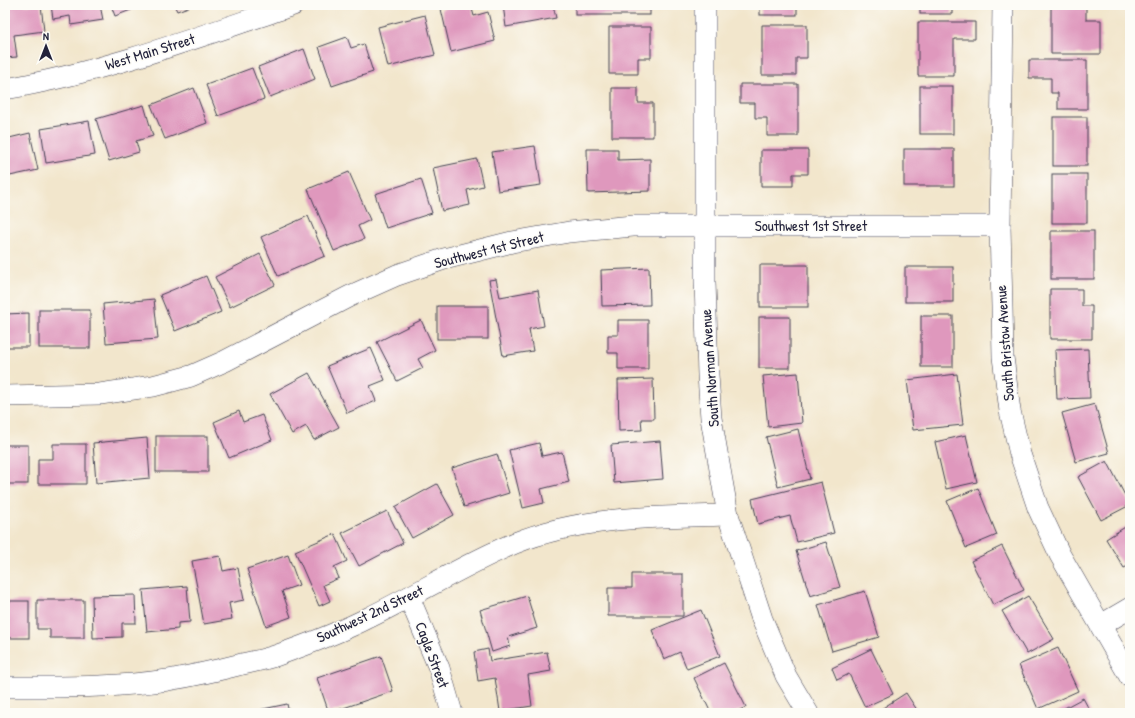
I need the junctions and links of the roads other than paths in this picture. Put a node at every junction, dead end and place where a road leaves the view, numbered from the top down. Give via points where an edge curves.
1 (292, 5) edge
2 (705, 5) edge
3 (1003, 5) edge
4 (5, 89) edge
5 (705, 225) junction
6 (1000, 226) junction
7 (5, 396) edge
8 (728, 515) junction
9 (409, 597) junction
10 (1130, 608) edge
11 (1101, 625) junction
12 (1130, 677) edge
13 (5, 687) edge
14 (452, 713) edge
15 (808, 713) edge

1 - 4 street, West Main Street via 140,57 79,74
2 - 5 street, South Norman Avenue
3 - 6 street, South Bristow Avenue
5 - 6 street, Southwest 1st Street
5 - 7 street, Southwest 1st Street via 633,226 569,232 512,242 444,259 397,275 191,376 153,386 100,394
5 - 8 street, South Norman Avenue via 708,375 711,411
6 - 11 street, South Bristow Avenue via 1003,357 1010,411 1020,454 1038,508 1060,555
8 - 9 street, Southwest 2nd Street via 636,518 554,531 517,543 471,563
8 - 15 street, South Norman Avenue via 762,619 786,676
9 - 13 street, Southwest 2nd Street via 368,618 274,657 221,670 167,680 114,685
9 - 14 street, Cagle Street via 439,668
10 - 11 street
11 - 12 street, South Bristow Avenue

